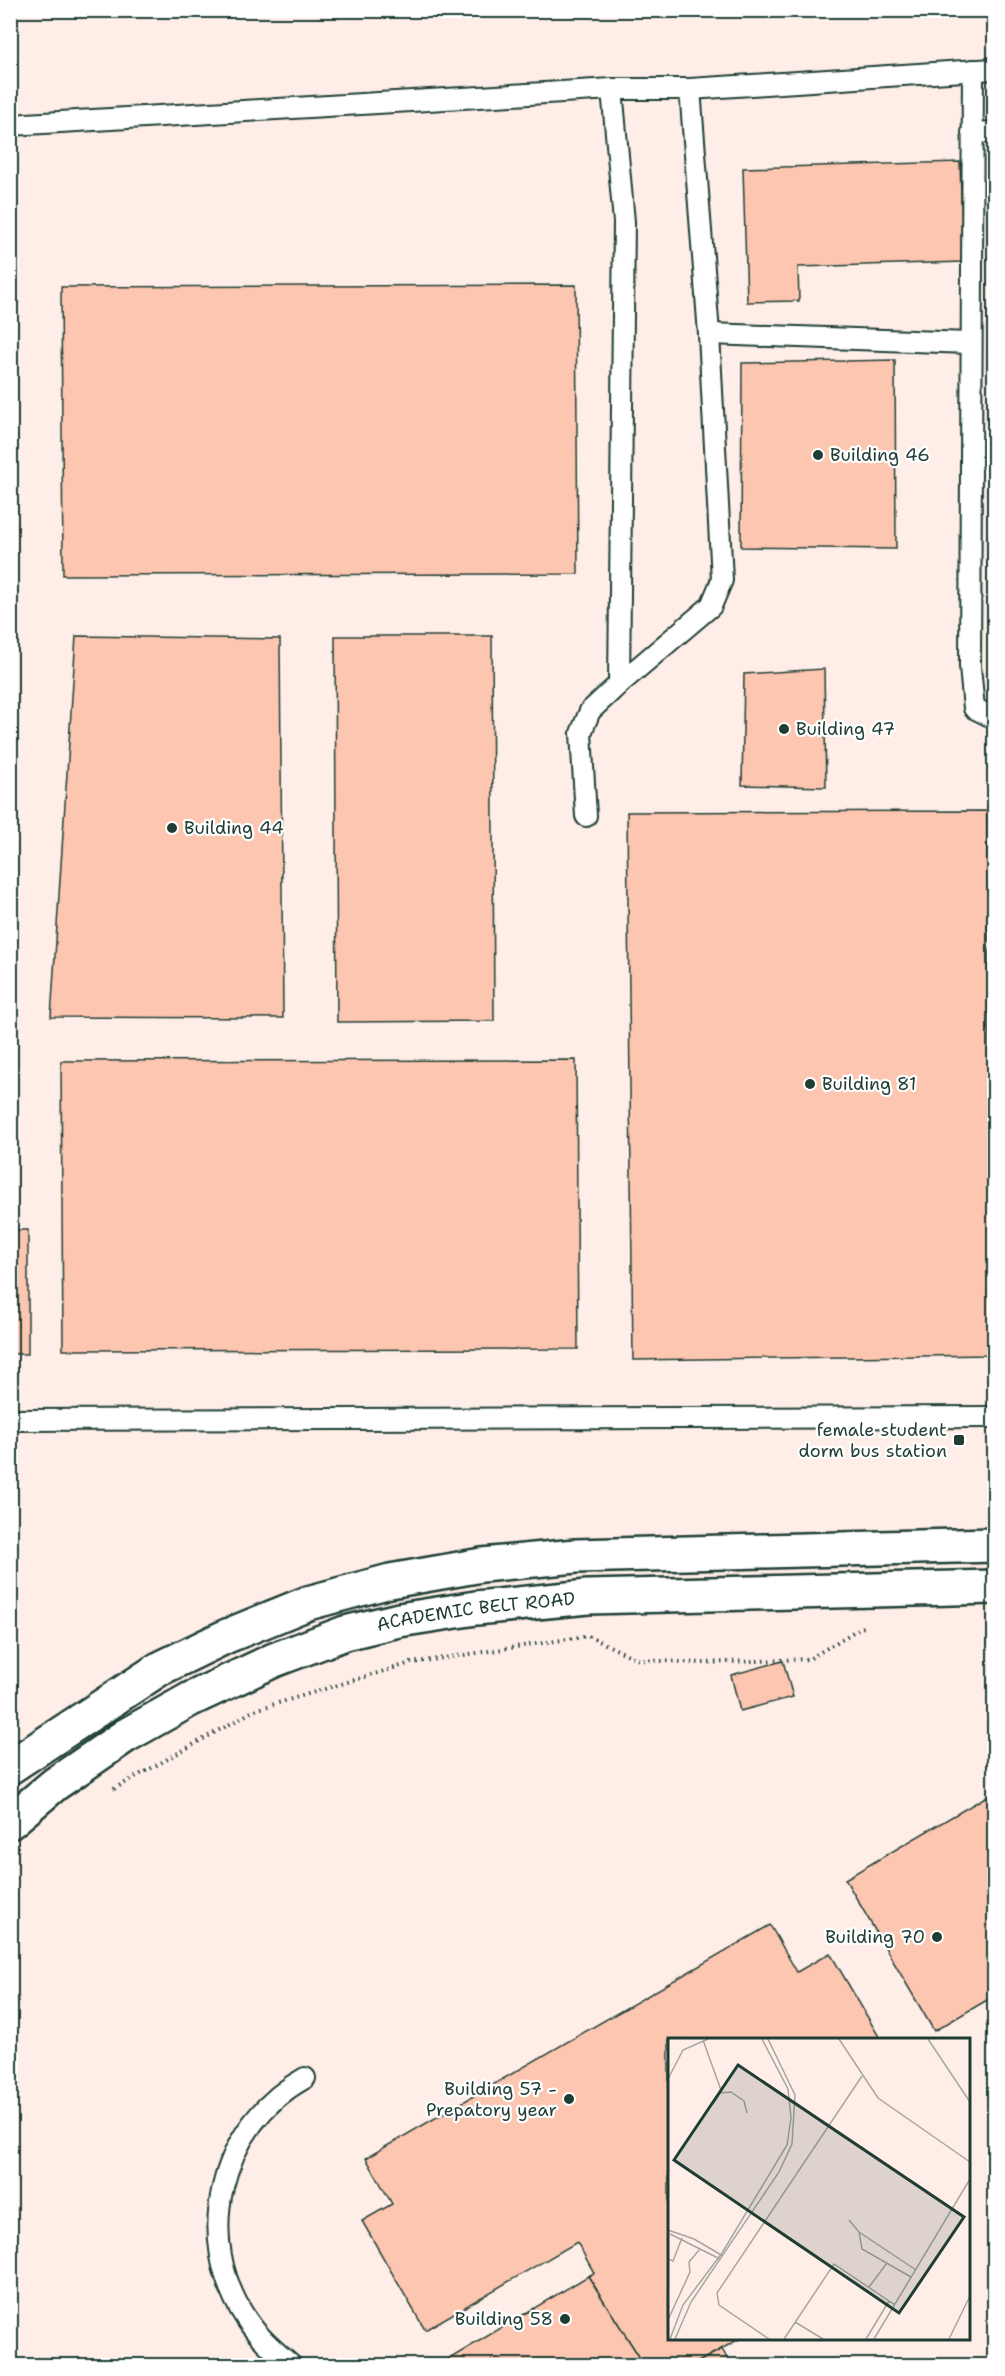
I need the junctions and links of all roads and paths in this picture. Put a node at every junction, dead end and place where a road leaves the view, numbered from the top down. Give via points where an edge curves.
1 (994, 69) edge
2 (973, 70) junction
3 (612, 89) junction
4 (690, 89) junction
5 (10, 124) edge
6 (994, 132) edge
7 (972, 133) junction
8 (709, 334) junction
9 (970, 344) junction
10 (619, 684) junction
11 (994, 718) edge
12 (586, 816) dead end
13 (994, 1417) edge
14 (10, 1420) edge
15 (994, 1545) edge
16 (994, 1587) edge
17 (871, 1626) dead end
18 (10, 1767) edge
19 (110, 1791) dead end
20 (10, 1822) edge
21 (305, 2078) dead end
22 (283, 2363) edge

1 - 2 lane
2 - 4 lane
2 - 7 lane
3 - 4 lane
3 - 5 lane
3 - 10 lane via 624,222
4 - 8 lane
6 - 7 lane
7 - 9 lane
8 - 9 lane
8 - 10 lane via 722,580 711,606
9 - 11 lane via 970,667 974,708
10 - 12 lane via 590,711 581,733
13 - 14 lane
15 - 18 street via 576,1556 482,1565 390,1581 308,1603 159,1669
16 - 20 street, ACADEMIC BELT ROAD via 588,1597 399,1620 345,1633 274,1660 191,1699 125,1736 55,1784
17 - 19 path via 860,1628 809,1659 702,1663 639,1660 588,1636 411,1663 255,1710
21 - 22 lane via 266,2107 245,2133 220,2193 217,2226 220,2259 230,2291 246,2320

